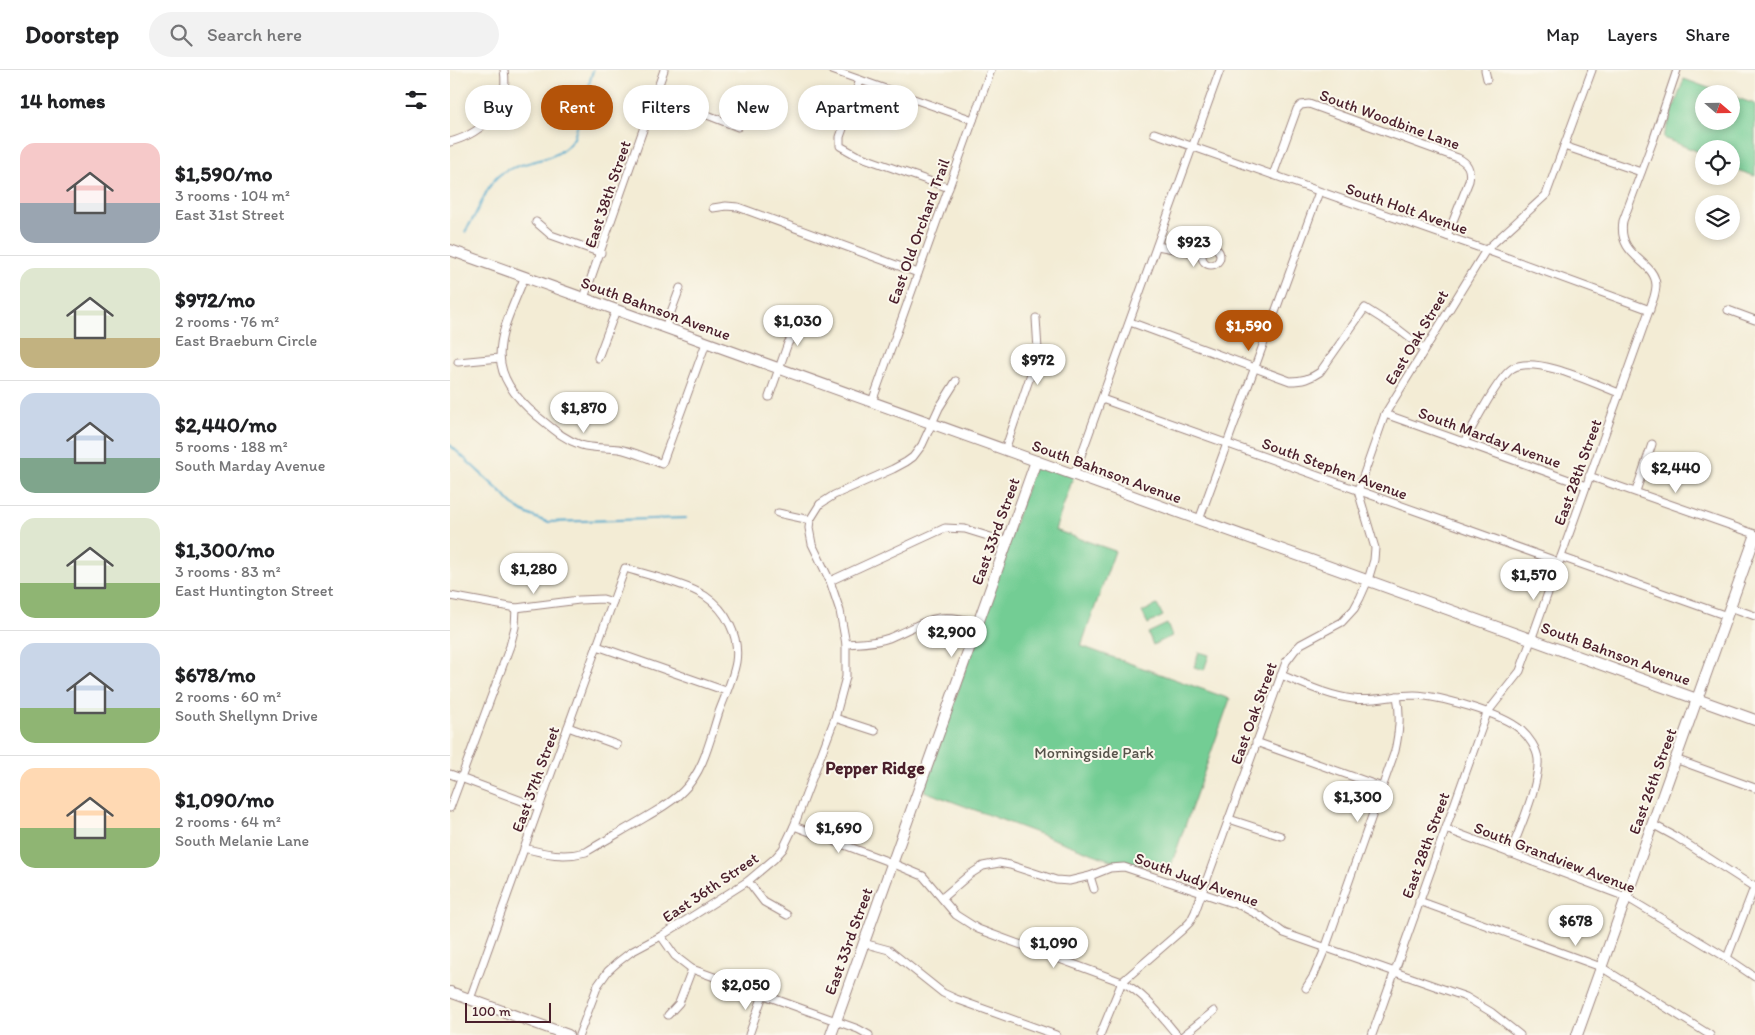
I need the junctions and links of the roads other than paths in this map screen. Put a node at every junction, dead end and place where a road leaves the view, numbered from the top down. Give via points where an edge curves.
1 (504, 70) edge
2 (664, 70) edge
3 (832, 70) edge
4 (991, 70) edge
5 (1220, 70) edge
6 (1485, 70) edge
7 (1592, 70) edge
8 (1677, 70) edge
9 (1487, 79) dead end
10 (860, 80) junction
11 (659, 85) edge
12 (973, 120) junction
13 (644, 130) edge
14 (1154, 133) dead end
15 (450, 142) edge
16 (1564, 146) junction
17 (1192, 147) junction
18 (1641, 172) junction
19 (1273, 175) junction
20 (949, 188) junction
21 (1319, 192) junction
22 (713, 208) dead end
23 (536, 222) dead end
24 (1447, 236) junction
25 (1157, 246) junction
26 (450, 250) edge
27 (1486, 250) junction
28 (601, 253) junction
29 (1201, 254) dead end
30 (918, 273) junction
31 (525, 276) junction
32 (680, 288) dead end
33 (584, 298) junction
34 (616, 310) junction
35 (1650, 310) junction
36 (1728, 310) dead end
37 (1036, 318) dead end
38 (1755, 320) edge
39 (812, 321) dead end
40 (1130, 322) junction
41 (665, 328) junction
42 (706, 343) junction
43 (1424, 350) junction
44 (500, 358) junction
45 (598, 358) dead end
46 (458, 362) dead end
47 (1255, 368) junction
48 (778, 369) junction
49 (956, 381) dead end
50 (1620, 393) junction
51 (769, 397) dead end
52 (1102, 399) junction
53 (872, 402) junction
54 (1385, 414) junction
55 (931, 423) junction
56 (1464, 442) junction
57 (1228, 444) junction
58 (1652, 444) dead end
59 (1005, 450) junction
60 (1036, 461) junction
61 (1074, 475) junction
62 (1590, 476) junction
63 (1586, 486) junction
64 (1358, 491) junction
65 (1636, 491) junction
66 (778, 513) dead end
67 (810, 520) junction
68 (1199, 520) junction
69 (1755, 536) edge
70 (1007, 542) junction
71 (1753, 551) edge
72 (1560, 560) junction
73 (830, 580) junction
74 (1368, 580) junction
75 (450, 596) edge
76 (613, 602) junction
77 (516, 608) junction
78 (1728, 612) junction
79 (1755, 616) edge
80 (978, 623) junction
81 (1532, 639) junction
82 (846, 644) junction
83 (597, 646) junction
84 (1281, 675) junction
85 (726, 691) junction
86 (1397, 696) junction
87 (1697, 699) junction
88 (1487, 713) junction
89 (836, 718) junction
90 (1755, 720) edge
91 (568, 727) junction
92 (876, 732) dead end
93 (1256, 742) junction
94 (617, 745) dead end
95 (1675, 759) junction
96 (450, 774) edge
97 (461, 778) junction
98 (1382, 787) junction
99 (1755, 788) edge
100 (538, 807) junction
101 (450, 808) edge
102 (1229, 819) junction
103 (1652, 824) junction
104 (794, 826) junction
105 (1446, 829) junction
106 (1281, 836) dead end
107 (524, 848) junction
108 (1510, 854) junction
109 (892, 862) junction
110 (1090, 876) junction
111 (748, 881) junction
112 (1754, 886) edge
113 (1094, 888) dead end
114 (1202, 893) junction
115 (1626, 896) junction
116 (942, 898) junction
117 (1419, 901) junction
118 (787, 915) dead end
119 (661, 936) junction
120 (863, 944) junction
121 (1325, 949) junction
122 (1727, 958) junction
123 (1601, 968) junction
124 (692, 970) junction
125 (1393, 972) junction
126 (1755, 977) edge
127 (1122, 982) junction
128 (1306, 988) dead end
129 (450, 992) edge
130 (763, 995) junction
131 (470, 999) junction
132 (1214, 1011) dead end
133 (668, 1015) dead end
134 (836, 1021) junction
135 (568, 1035) edge
136 (579, 1035) edge
137 (749, 1035) edge
138 (831, 1035) edge
139 (869, 1035) edge
140 (1056, 1035) edge
141 (1100, 1035) edge
142 (1177, 1035) edge
143 (1184, 1035) edge
144 (1372, 1035) edge
145 (1520, 1035) edge
146 (1577, 1035) edge
147 (1710, 1035) edge

1 - 15 street via 503,96 491,118 464,138
2 - 11 street, East 38th Street
3 - 10 street
4 - 12 street, East Old Orchard Trail
5 - 17 street
6 - 9 street
7 - 16 street, East Oak Street
8 - 18 street
10 - 12 street
10 - 20 street via 840,137 840,146 856,155
12 - 20 street, East Old Orchard Trail
13 - 28 street, East 38th Street
14 - 17 street, South Holt Avenue
16 - 18 street
16 - 27 street, East Oak Street via 1546,195
17 - 19 street, South Holt Avenue
17 - 25 street
18 - 35 street, East 28th Street via 1621,230 1627,247 1655,278
19 - 21 street, South Holt Avenue
19 - 24 street, South Woodbine Lane via 1297,109 1304,104 1318,107 1465,162 1471,173
20 - 30 street, East Old Orchard Trail
21 - 24 street, South Holt Avenue
21 - 47 street
22 - 30 street via 738,207
23 - 28 street via 550,235
24 - 27 street, South Holt Avenue
25 - 29 street
25 - 40 street
26 - 31 street, South Bahnson Avenue
27 - 35 street, South Holt Avenue
27 - 43 street, East Oak Street
28 - 33 street, East 38th Street
30 - 53 street, East Old Orchard Trail
31 - 33 street, South Bahnson Avenue
31 - 44 street via 504,329
32 - 41 street
33 - 34 street, South Bahnson Avenue
34 - 41 street, South Bahnson Avenue
34 - 45 street
35 - 50 street, East 28th Street
36 - 38 street
37 - 59 street via 1038,350
39 - 48 street via 794,335
40 - 47 street
40 - 52 street
41 - 42 street, South Bahnson Avenue
42 - 44 street via 662,464 618,449 581,445 558,434 512,392
42 - 48 street, South Bahnson Avenue
43 - 47 street via 1365,308 1320,372 1310,378 1290,380
43 - 54 street, East Oak Street
44 - 46 street
47 - 57 street
48 - 51 street
48 - 53 street, South Bahnson Avenue
49 - 55 street
50 - 56 street via 1549,367 1535,364 1513,368 1502,377
50 - 62 street, East 28th Street
52 - 57 street, South Stephen Avenue
52 - 61 street
53 - 55 street, South Bahnson Avenue
54 - 56 street, South Marday Avenue
54 - 64 street, East Oak Street
55 - 59 street, South Bahnson Avenue
55 - 67 street via 922,445 906,462 834,495 820,504
56 - 63 street, South Marday Avenue
57 - 64 street, South Stephen Avenue
57 - 68 street
58 - 65 street
59 - 60 street, South Bahnson Avenue
60 - 61 street, South Bahnson Avenue
60 - 70 street, East 33rd Street
61 - 68 street, South Bahnson Avenue
62 - 63 street, East 28th Street
62 - 65 street
63 - 72 street, East 28th Street
64 - 72 street, South Stephen Avenue
64 - 74 street, East Oak Street via 1375,548
65 - 69 street
66 - 67 street
67 - 73 street, East 36th Street via 812,544
68 - 74 street, South Bahnson Avenue
69 - 71 street, East 26th Street
70 - 73 street via 965,529 945,528
70 - 80 street, East 33rd Street
71 - 78 street, East 26th Street
72 - 78 street, South Stephen Avenue via 1654,592
72 - 81 street, East 28th Street
73 - 82 street, East 36th Street
74 - 81 street, South Bahnson Avenue
74 - 84 street, East Oak Street via 1348,616 1295,650
75 - 77 street
76 - 77 street via 579,600
76 - 83 street, East 37th Street
76 - 85 street, East 37th Street via 626,568 691,590 717,606 730,625 736,647 736,661
77 - 97 street via 510,646
78 - 79 street, South Stephen Avenue
78 - 87 street, East 26th Street
80 - 82 street via 957,617 935,618 880,640
80 - 109 street, East 33rd Street
81 - 87 street, South Bahnson Avenue
81 - 88 street, East 28th Street via 1520,671
82 - 89 street, East 36th Street via 846,677
83 - 85 street
83 - 91 street, East 37th Street
84 - 86 street via 1351,699 1376,700
84 - 93 street, East Oak Street
85 - 107 street via 700,768 691,784 673,801 586,852 559,856
86 - 88 street via 1444,698
86 - 98 street via 1399,732
87 - 90 street, South Bahnson Avenue
87 - 95 street, East 26th Street
88 - 105 street, East 28th Street
88 - 108 street via 1521,730 1532,743 1538,759 1535,784
89 - 92 street
89 - 104 street, East 36th Street
91 - 94 street
91 - 100 street, East 37th Street
93 - 98 street
93 - 102 street, East Oak Street
95 - 99 street
95 - 103 street, East 26th Street
96 - 97 street
97 - 100 street
97 - 101 street
98 - 121 street
100 - 107 street, East 37th Street
102 - 106 street
102 - 114 street, East Oak Street
103 - 112 street
103 - 115 street, East 26th Street
104 - 109 street
104 - 111 street, East 36th Street via 774,860
105 - 108 street, South Grandview Avenue
105 - 117 street, East 28th Street
107 - 131 street, East 37th Street
108 - 115 street, South Grandview Avenue
109 - 116 street via 923,876
109 - 120 street, East 33rd Street
110 - 113 street
110 - 114 street, South Judy Avenue via 1110,868 1124,867
110 - 116 street, South Judy Avenue via 1069,881 1056,880 999,863 983,866
111 - 118 street via 764,902
111 - 119 street, East 36th Street
112 - 122 street
114 - 121 street, South Judy Avenue via 1241,906 1284,933
114 - 127 street, East Oak Street via 1190,922
115 - 122 street, South Grandview Avenue
115 - 123 street, East 26th Street
116 - 127 street via 956,915 978,929
117 - 123 street
117 - 125 street, East 28th Street
119 - 124 street via 675,956
119 - 136 street, East 36th Street via 631,952 608,971 598,985
120 - 134 street, East 33rd Street
120 - 140 street via 889,950 943,993
121 - 125 street, South Judy Avenue
121 - 128 street
122 - 126 street, South Grandview Avenue
123 - 146 street, East 26th Street
123 - 147 street
124 - 130 street
124 - 133 street via 679,1003
125 - 144 street, East 28th Street
125 - 145 street, South Judy Avenue via 1466,997
127 - 141 street, East Oak Street
127 - 142 street via 1142,994
129 - 131 street
130 - 134 street
130 - 137 street
131 - 135 street
132 - 143 street
134 - 138 street, East 33rd Street
134 - 139 street

